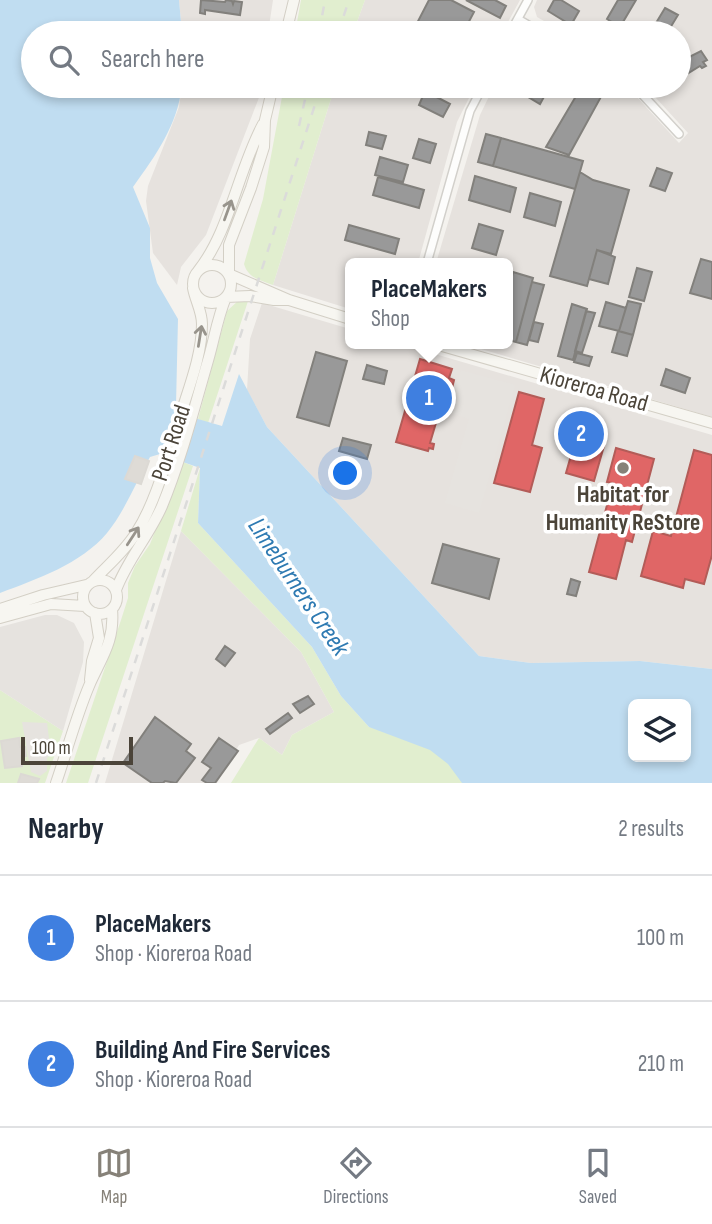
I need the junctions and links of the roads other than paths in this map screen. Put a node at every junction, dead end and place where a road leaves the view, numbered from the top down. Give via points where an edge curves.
1 (294, 0) edge
2 (528, 0) edge
3 (518, 19) joint
4 (289, 21) edge
5 (521, 21) edge
6 (270, 98) edge
7 (477, 98) edge
8 (646, 98) edge
9 (265, 120) junction
10 (679, 134) dead end
11 (428, 258) edge
12 (198, 271) junction
13 (229, 274) junction
14 (194, 288) junction
15 (226, 297) junction
16 (289, 300) junction
17 (345, 317) edge
18 (453, 349) edge
19 (194, 387) junction
20 (712, 423) edge
21 (164, 484) junction
22 (90, 583) junction
23 (116, 590) junction
24 (85, 606) junction
25 (0, 609) edge
26 (111, 610) junction
27 (95, 613) junction
28 (0, 618) edge
29 (90, 684) junction
30 (56, 783) edge

1 - 4 main road
2 - 3 street
3 - 5 street
6 - 9 main road, Port Road
7 - 11 street
8 - 10 street
12 -> 9 main road, Port Road via 221,229
9 - 13 main road, Port Road via 264,147 229,246
12 - 13 main road via 214,264
12 - 14 main road, Port Road
13 - 15 main road, Port Road via 232,286
13 - 16 main road
14 - 15 main road via 199,298 210,303
19 -> 14 main road, Port Road via 202,324
15 - 16 main road
15 - 19 main road, Port Road via 208,362
16 - 17 main road
18 - 20 main road, Kioreroa Road
19 - 21 main road, Port Road
22 -> 21 main road, Port Road via 124,551
21 - 23 main road, Port Road via 146,538 125,566
22 - 23 main road via 106,581
22 - 24 main road via 82,596
22 - 25 main road
23 - 26 main road
24 - 27 main road
24 - 28 main road via 51,604
26 - 27 main road
26 - 29 main road via 110,639
27 - 29 main road via 99,638
29 - 30 main road

